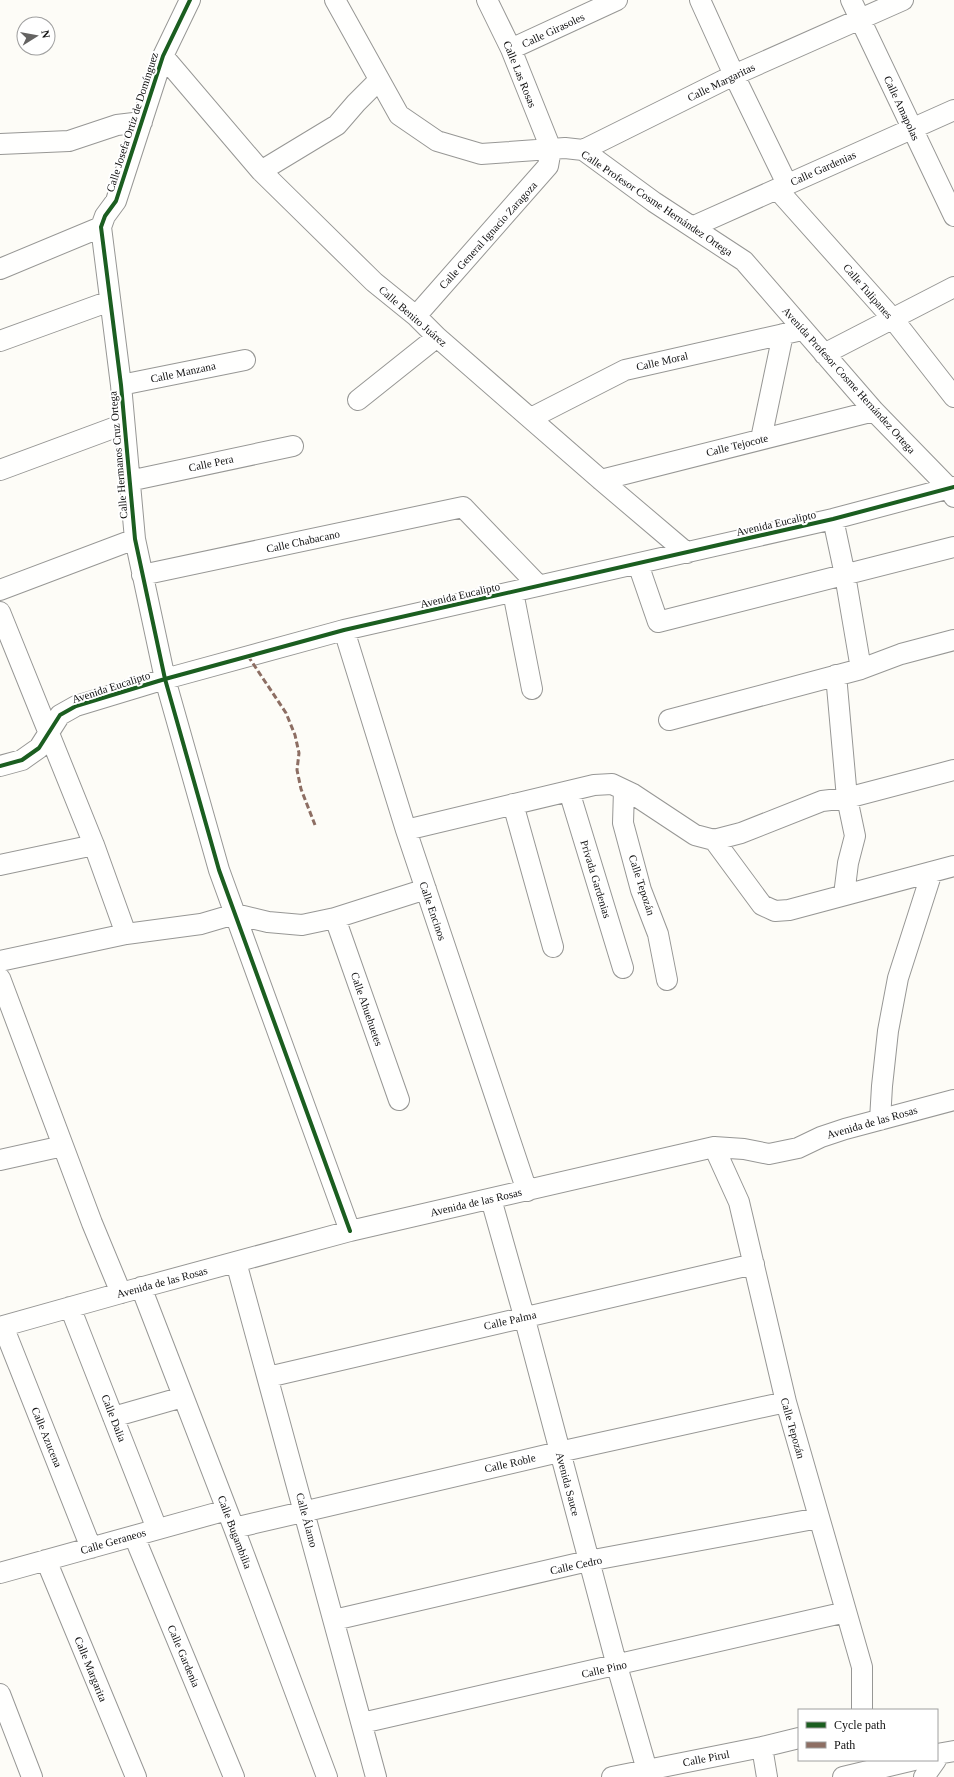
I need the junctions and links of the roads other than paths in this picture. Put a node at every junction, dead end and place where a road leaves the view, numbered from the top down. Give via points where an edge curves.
1 (190, 0) edge
2 (335, 0) edge
3 (487, 0) edge
4 (617, 0) edge
5 (700, 0) edge
6 (851, 0) edge
7 (903, 0) edge
8 (860, 19) junction
9 (511, 49) junction
10 (163, 56) junction
11 (734, 75) junction
12 (380, 80) junction
13 (954, 110) edge
14 (142, 122) junction
15 (912, 129) junction
16 (0, 144) edge
17 (551, 149) junction
18 (583, 150) junction
19 (261, 171) junction
20 (782, 186) junction
21 (954, 216) edge
22 (101, 227) junction
23 (692, 227) junction
24 (744, 261) joint
25 (0, 269) edge
26 (954, 287) edge
27 (110, 301) junction
28 (416, 316) junction
29 (893, 319) junction
30 (802, 330) junction
31 (782, 334) junction
32 (437, 337) junction
33 (0, 341) edge
34 (824, 354) junction
35 (245, 360) dead end
36 (121, 385) junction
37 (954, 396) edge
38 (358, 400) dead end
39 (874, 411) junction
40 (531, 418) junction
41 (124, 424) junction
42 (761, 439) junction
43 (293, 446) dead end
44 (0, 470) edge
45 (130, 480) junction
46 (601, 480) junction
47 (952, 491) edge
48 (832, 519) junction
49 (136, 539) junction
50 (954, 547) edge
51 (687, 553) junction
52 (638, 564) junction
53 (142, 575) junction
54 (845, 575) junction
55 (539, 586) junction
56 (0, 590) edge
57 (513, 592) junction
58 (0, 612) edge
59 (344, 630) junction
60 (954, 640) edge
61 (861, 669) junction
62 (836, 676) junction
63 (165, 679) junction
64 (532, 688) dead end
65 (668, 720) dead end
66 (48, 731) junction
67 (0, 766) edge
68 (954, 770) edge
69 (569, 790) junction
70 (624, 790) junction
71 (847, 798) junction
72 (514, 804) junction
73 (406, 830) junction
74 (714, 840) junction
75 (94, 845) junction
76 (0, 865) edge
77 (954, 866) edge
78 (932, 872) junction
79 (426, 889) junction
80 (844, 895) junction
81 (235, 914) junction
82 (335, 918) junction
83 (126, 934) junction
84 (553, 947) dead end
85 (0, 961) edge
86 (623, 968) dead end
87 (0, 978) edge
88 (667, 980) dead end
89 (399, 1100) dead end
90 (954, 1100) edge
91 (880, 1120) junction
92 (63, 1146) junction
93 (714, 1147) junction
94 (0, 1160) edge
95 (527, 1191) junction
96 (491, 1199) junction
97 (350, 1231) junction
98 (236, 1262) junction
99 (754, 1264) junction
100 (141, 1287) junction
101 (121, 1292) junction
102 (70, 1307) junction
103 (524, 1316) junction
104 (1, 1327) edge
105 (268, 1377) junction
106 (183, 1397) junction
107 (786, 1402) junction
108 (113, 1417) junction
109 (559, 1452) junction
110 (227, 1510) junction
111 (305, 1512) junction
112 (819, 1518) junction
113 (234, 1528) junction
114 (157, 1529) junction
115 (134, 1536) junction
116 (91, 1548) junction
117 (46, 1560) junction
118 (588, 1561) junction
119 (0, 1573) edge
120 (846, 1612) junction
121 (334, 1620) junction
122 (617, 1666) junction
123 (0, 1694) edge
124 (862, 1709) edge
125 (362, 1723) junction
126 (798, 1738) edge
127 (762, 1747) junction
128 (905, 1761) edge
129 (937, 1761) edge
130 (868, 1765) edge
131 (648, 1773) edge
132 (32, 1777) edge
133 (136, 1777) edge
134 (234, 1777) edge
135 (327, 1777) edge
136 (376, 1777) edge
137 (612, 1777) edge
138 (767, 1777) edge
139 (843, 1777) edge
140 (924, 1777) edge

1 - 10 street, Calle Josefa Ortiz de Domínguez
2 - 12 street, Calle Profesor Cosme Hernández Ortega
3 - 9 street, Calle Las Rosas
4 - 9 street, Calle Girasoles
5 - 11 street, Calle Tulipanes
6 - 8 street, Calle Amapolas
7 - 8 street, Calle Margaritas
8 - 11 street, Calle Margaritas
8 - 15 street, Calle Amapolas
9 - 17 street, Calle Las Rosas
10 - 14 street, Calle Josefa Ortiz de Domínguez
10 - 19 street, Calle Benito Juárez
11 - 18 street, Calle Margaritas
11 - 20 street, Calle Tulipanes
12 - 17 street, Calle Profesor Cosme Hernández Ortega via 399,115 437,141 481,154
12 - 19 street via 337,125
13 - 15 street, Calle Gardenias
14 - 16 street via 118,125 69,141
14 - 22 street, Calle Josefa Ortiz de Domínguez via 116,201 105,216
15 - 20 street, Calle Gardenias
15 - 21 street, Calle Amapolas
17 - 18 street, Calle Profesor Cosme Hernández Ortega
17 - 28 street, Calle General Ignacio Zaragoza via 548,166
18 - 23 street, Calle Profesor Cosme Hernández Ortega
19 - 28 street, Calle Benito Juárez via 374,282
20 - 23 street, Calle Gardenias
20 - 29 street, Calle Tulipanes
22 - 25 street
22 - 27 street, Calle Hermanos Cruz Ortega
23 - 24 street, Calle Profesor Cosme Hernández Ortega
24 - 30 street, Avenida Profesor Cosme Hernández Ortega
26 - 29 street
27 - 33 street
27 - 36 street, Calle Hermanos Cruz Ortega
28 - 32 street, Calle Benito Juárez
29 - 34 street
29 - 37 street, Calle Tulipanes
30 - 31 street, Calle Moral
30 - 34 street, Avenida Profesor Cosme Hernández Ortega
31 - 40 street, Calle Moral via 625,370
31 - 42 street
32 - 38 street
32 - 40 street, Calle Benito Juárez
34 - 39 street, Avenida Profesor Cosme Hernández Ortega
35 - 36 street, Calle Manzana
36 - 41 street, Calle Hermanos Cruz Ortega
39 - 42 street, Calle Tejocote
39 - 47 street, Avenida Profesor Cosme Hernández Ortega
40 - 46 street, Calle Benito Juárez
41 - 44 street
41 - 45 street, Calle Hermanos Cruz Ortega
42 - 46 street, Calle Tejocote
43 - 45 street, Calle Pera
45 - 49 street, Calle Hermanos Cruz Ortega
46 - 51 street, Calle Benito Juárez
47 - 48 street, Avenida Eucalipto
48 - 51 street, Avenida Eucalipto
48 - 54 street
49 - 53 street, Calle Hermanos Cruz Ortega
49 - 56 street
50 - 54 street
51 - 52 street, Avenida Eucalipto
52 - 54 street via 658,622
52 - 55 street, Avenida Eucalipto
53 - 55 street, Calle Chabacano via 463,508
53 - 63 street, Calle Hermanos Cruz Ortega
54 - 61 street
55 - 57 street, Avenida Eucalipto
57 - 59 street, Avenida Eucalipto
57 - 64 street
58 - 66 street
59 - 63 street, Avenida Eucalipto
59 - 73 street, Calle Encinos
60 - 61 street via 901,654
61 - 62 street
62 - 65 street
62 - 71 street
63 - 66 street, Avenida Eucalipto via 76,706 60,715
63 - 81 street, Calle Hermanos Cruz Ortega via 219,870
66 - 67 street, Avenida Eucalipto via 38,748 22,760
66 - 75 street
68 - 71 street
69 - 70 street via 612,784
69 - 72 street
69 - 86 street, Privada Gardenias
70 - 74 street via 695,835
70 - 88 street, Calle Tepozán via 623,823 641,890 658,934
71 - 74 street via 822,801 741,833
71 - 80 street via 855,836
72 - 73 street
72 - 84 street
73 - 79 street, Calle Encinos
74 - 80 street via 762,905 775,912
75 - 76 street
75 - 83 street
77 - 78 street
78 - 80 street
78 - 91 street via 898,978 888,1031
79 - 82 street
79 - 95 street, Calle Encinos
81 - 82 street via 268,922 302,925
81 - 83 street via 201,924
81 - 97 street, Calle Hermanos Cruz Ortega
82 - 89 street, Calle Ahuehuetes
83 - 85 street
87 - 92 street
90 - 91 street, Avenida de las Rosas
91 - 93 street, Avenida de las Rosas via 845,1128 798,1148 769,1154
92 - 94 street
92 - 101 street
93 - 95 street, Avenida de las Rosas
93 - 99 street, Calle Tepozán via 739,1202
95 - 96 street, Avenida de las Rosas
96 - 97 street, Avenida de las Rosas
96 - 103 street, Avenida Sauce
97 - 98 street, Avenida de las Rosas
98 - 100 street, Avenida de las Rosas
98 - 105 street, Calle Álamo
99 - 103 street, Calle Palma
99 - 107 street, Calle Tepozán
100 - 101 street, Avenida de las Rosas
100 - 106 street, Calle Bugambilia
101 - 102 street, Avenida de las Rosas
102 - 104 street, Avenida de las Rosas
102 - 108 street, Calle Dalia
103 - 105 street, Calle Palma
103 - 109 street, Avenida Sauce
104 - 116 street, Calle Azucena
105 - 111 street, Calle Álamo
106 - 108 street
106 - 110 street, Calle Bugambilia
107 - 109 street, Calle Roble
107 - 112 street, Calle Tepozán
108 - 114 street, Calle Dalia
109 - 111 street, Calle Roble
109 - 118 street, Avenida Sauce
110 - 113 street, Calle Bugambilia
110 - 114 street, Calle Geraneos
111 - 113 street, Calle Roble
111 - 121 street, Calle Álamo
112 - 118 street, Calle Cedro
112 - 120 street, Calle Tepozán
113 - 135 street, Calle Bugambilia
114 - 115 street, Calle Geraneos
115 - 116 street, Calle Geraneos
115 - 134 street, Calle Gardenia
116 - 117 street, Calle Geraneos
117 - 119 street, Calle Geraneos
117 - 133 street, Calle Margarita
118 - 121 street, Calle Cedro
118 - 122 street, Avenida Sauce
120 - 122 street, Calle Pino
120 - 124 street, Calle Tepozán via 862,1667
121 - 125 street, Calle Álamo
122 - 125 street, Calle Pino
122 - 131 street, Avenida Sauce
123 - 132 street
125 - 136 street, Calle Álamo
126 - 127 street, Calle Pirul
127 - 131 street, Calle Pirul
127 - 138 street
128 - 130 street
129 - 140 street
130 - 139 street
131 - 137 street, Calle Pirul

